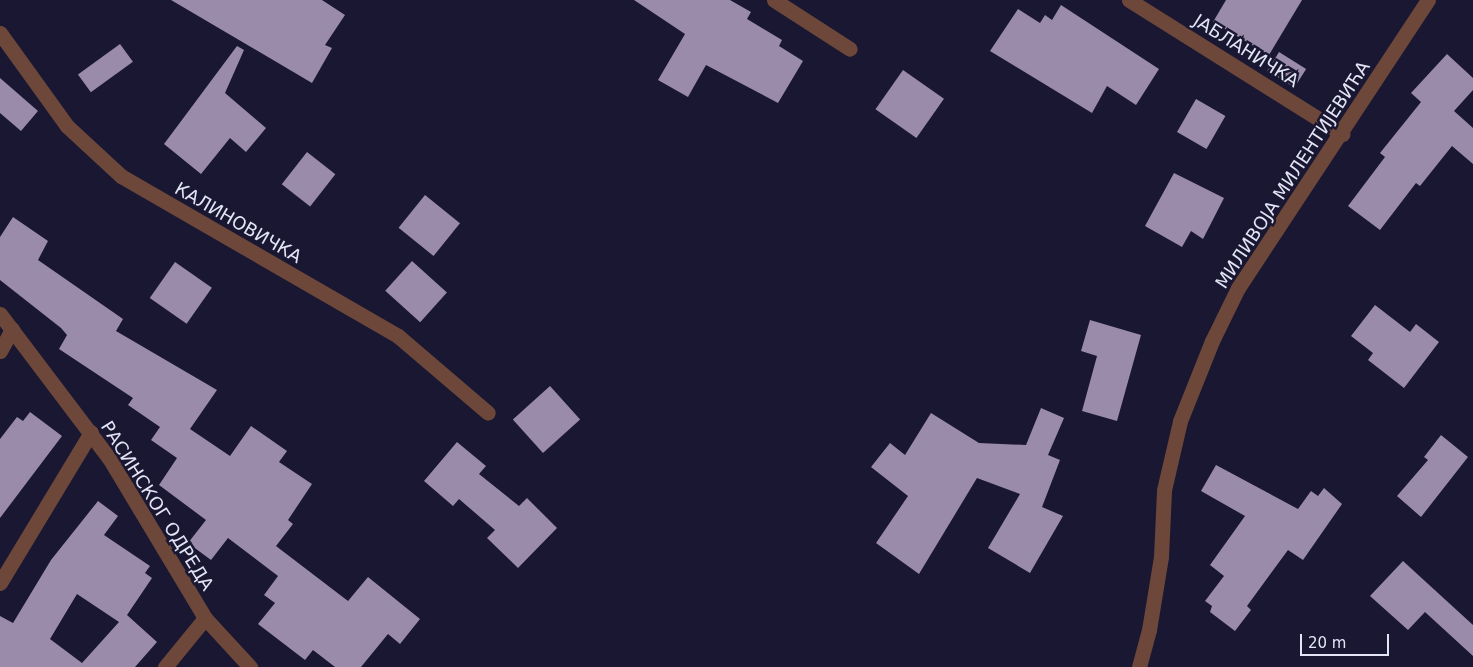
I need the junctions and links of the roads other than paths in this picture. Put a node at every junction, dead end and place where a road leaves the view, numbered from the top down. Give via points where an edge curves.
1 (774, 0) edge
2 (1129, 0) edge
3 (1428, 0) edge
4 (0, 33) edge
5 (850, 50) dead end
6 (1343, 134) junction
7 (0, 314) edge
8 (12, 329) junction
9 (0, 351) edge
10 (488, 413) dead end
11 (90, 432) junction
12 (0, 583) edge
13 (205, 618) junction
14 (165, 667) edge
15 (250, 667) edge
16 (1139, 667) edge

1 - 5 street
2 - 6 street, ЈАБЛАНИЧКА
3 - 6 street, МИЛИВОЈА МИЛЕНТИЈЕВИЋА
4 - 10 street, КАЛИНОВИЧКА via 67,126 121,176 398,336
6 - 16 street, МИЛИВОЈА МИЛЕНТИЈЕВИЋА via 1238,288 1180,421 1164,490 1151,621
7 - 8 street, РАСИНСКОГ ОДРЕДА
8 - 9 street
8 - 11 street, РАСИНСКОГ ОДРЕДА
11 - 12 street
11 - 13 street, РАСИНСКОГ ОДРЕДА
13 - 14 street
13 - 15 street, РАСИНСКОГ ОДРЕДА

